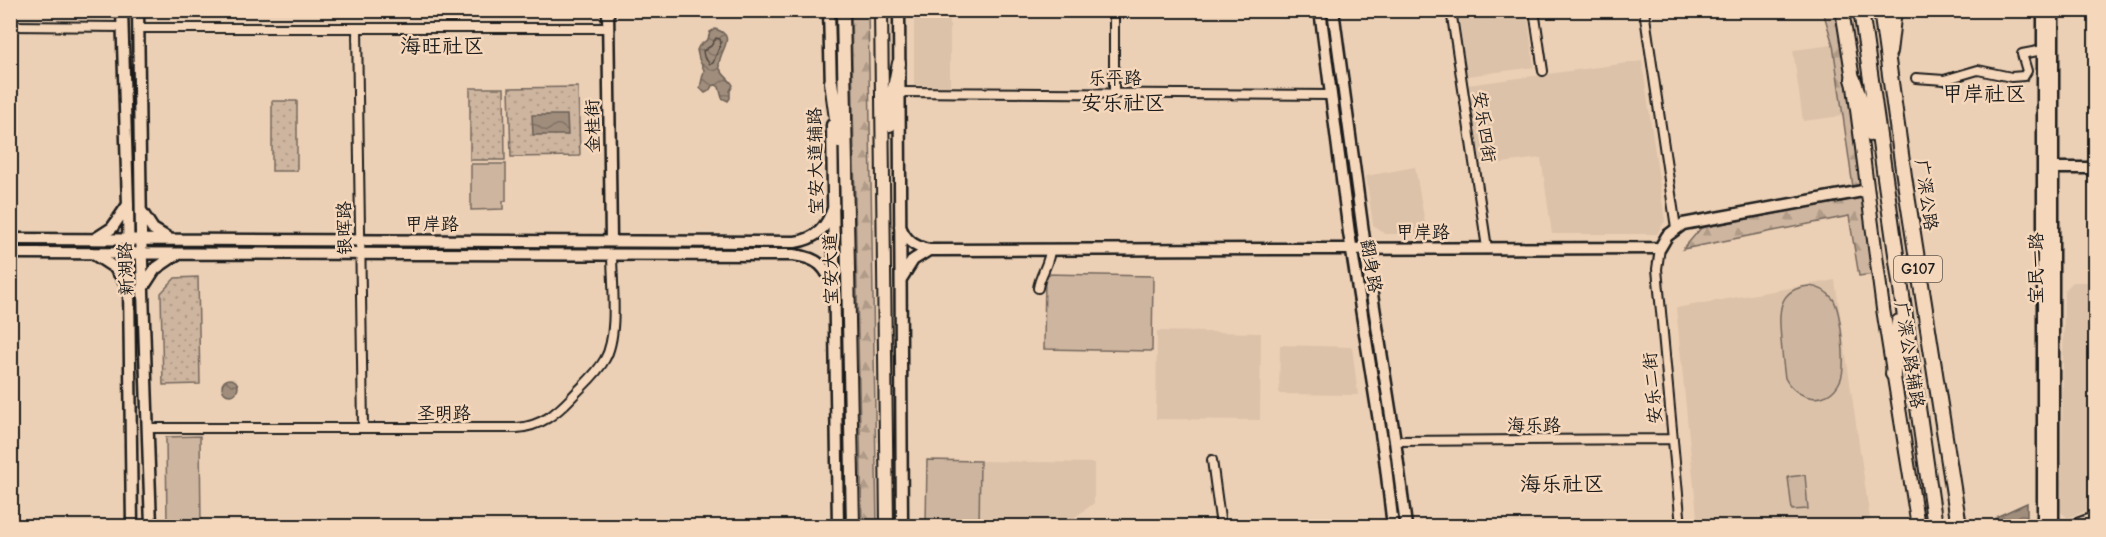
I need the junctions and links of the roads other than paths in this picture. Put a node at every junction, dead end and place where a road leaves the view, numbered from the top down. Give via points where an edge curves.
1 (122, 10) edge
2 (138, 10) edge
3 (608, 10) edge
4 (829, 10) edge
5 (843, 10) edge
6 (881, 10) edge
7 (899, 10) edge
8 (1114, 10) edge
9 (1320, 10) edge
10 (1333, 10) edge
11 (1451, 10) edge
12 (1534, 10) edge
13 (1644, 10) edge
14 (1842, 10) edge
15 (1861, 10) edge
16 (1881, 10) edge
17 (1894, 10) edge
18 (2043, 10) edge
19 (2053, 10) edge
20 (10, 26) edge
21 (123, 27) junction
22 (138, 28) junction
23 (357, 28) junction
24 (608, 28) junction
25 (2043, 50) junction
26 (899, 63) junction
27 (1889, 65) junction
28 (1543, 71) dead end
29 (1916, 78) dead end
30 (1853, 79) junction
31 (831, 82) junction
32 (899, 92) junction
33 (1114, 93) junction
34 (1331, 95) junction
35 (126, 141) junction
36 (140, 141) junction
37 (1882, 164) junction
38 (2048, 168) junction
39 (2096, 168) edge
40 (1868, 190) junction
41 (884, 195) junction
42 (847, 196) junction
43 (128, 205) junction
44 (834, 206) junction
45 (141, 207) junction
46 (900, 226) junction
47 (1676, 228) junction
48 (10, 239) edge
49 (36, 239) junction
50 (95, 239) junction
51 (128, 239) junction
52 (141, 239) junction
53 (174, 239) junction
54 (360, 240) junction
55 (611, 241) junction
56 (670, 241) junction
57 (1351, 248) junction
58 (1486, 248) junction
59 (1660, 248) junction
60 (1050, 249) junction
61 (1366, 249) junction
62 (929, 250) junction
63 (92, 252) junction
64 (128, 252) junction
65 (142, 252) junction
66 (10, 253) edge
67 (38, 253) junction
68 (180, 253) junction
69 (360, 254) junction
70 (612, 254) junction
71 (671, 254) junction
72 (900, 280) junction
73 (129, 288) junction
74 (1038, 288) dead end
75 (142, 289) junction
76 (835, 289) junction
77 (1902, 302) junction
78 (1893, 374) junction
79 (149, 428) junction
80 (363, 428) junction
81 (1673, 439) junction
82 (1395, 441) junction
83 (1212, 460) dead end
84 (2096, 516) edge
85 (132, 526) edge
86 (151, 526) edge
87 (838, 526) edge
88 (854, 526) edge
89 (887, 526) edge
90 (902, 526) edge
91 (1221, 526) edge
92 (1393, 526) edge
93 (1406, 526) edge
94 (1681, 526) edge
95 (1918, 526) edge
96 (1935, 526) edge
97 (1959, 526) edge
98 (2043, 526) edge
99 (2053, 526) edge
100 (2069, 526) edge

1 - 21 main road, 新湖路
2 - 22 main road, 新湖路
3 - 24 main road, 金桂街
4 - 31 main road, 宝安大道辅路
5 - 42 main road, 宝安大道
6 - 41 main road
7 - 26 main road
8 - 33 street
9 - 34 main road, 翻身路
10 - 61 main road, 翻身路
11 - 58 street, 安乐四街
12 - 28 street
13 - 47 street
14 - 30 main road, 广深公路辅路
15 - 37 highway, G107
16 - 27 highway, 广深公路 / G107
17 - 27 main road
18 - 25 main road, 宝民一路
19 - 38 main road, 宝民一路
20 - 21 street
21 - 35 main road, 新湖路
22 - 23 street
22 - 36 main road, 新湖路
23 - 24 street
23 - 54 street, 银晖路
24 - 55 main road, 金桂街
25 - 29 street via 2022,54 2027,71 2024,76 1978,70 1944,80
25 - 38 main road, 宝民一路
26 - 32 main road
26 - 41 main road via 892,98
27 - 97 highway, 广深公路 / G107
30 - 37 highway
30 - 40 main road, 广深公路辅路
31 - 42 main road
31 - 44 main road, 宝安大道辅路
32 - 33 street, 乐平路
32 - 46 main road
33 - 34 street, 乐平路
34 - 57 main road, 翻身路
35 - 36 main road via 133,148
35 - 43 main road, 新湖路
36 - 45 main road, 新湖路
37 - 77 highway, G107
38 - 39 main road
38 - 98 main road, 宝民一路
38 - 99 main road, 宝民一路
40 - 47 main road
40 - 78 main road, 广深公路辅路
41 - 89 main road
42 - 88 main road, 宝安大道
43 - 50 main road via 112,228
43 - 51 main road, 新湖路
44 - 56 main road, 甲岸路 via 821,231 806,240
44 - 76 main road, 宝安大道辅路
45 - 52 main road, 新湖路
45 - 53 main road via 153,229
46 - 62 main road via 907,239
46 - 72 main road
47 - 59 main road
48 - 49 main road, 甲岸路
49 - 50 main road, 甲岸路
49 - 67 main road via 44,246
50 - 51 main road, 甲岸路
51 - 52 main road, 甲岸路
51 - 64 main road, 新湖路
52 - 53 main road, 甲岸路
52 - 65 main road, 新湖路
53 - 54 main road, 甲岸路
54 - 55 main road, 甲岸路
54 - 69 street, 银晖路
55 - 56 main road, 甲岸路
56 - 71 main road via 678,247
57 - 60 main road, 甲岸路
57 - 61 main road, 甲岸路
57 - 92 main road, 翻身路
58 - 59 main road, 甲岸路
58 - 61 main road, 甲岸路
59 - 81 street, 安乐二街 via 1657,269
60 - 62 main road, 甲岸路
60 - 74 street
61 - 82 main road, 翻身路
62 - 72 main road via 913,260
63 - 64 main road, 甲岸路
63 - 67 main road, 甲岸路
63 - 73 main road via 115,268
64 - 65 main road, 甲岸路
64 - 73 main road, 新湖路
65 - 68 main road, 甲岸路
65 - 75 main road, 新湖路
66 - 67 main road, 甲岸路
68 - 69 main road, 甲岸路
68 - 75 main road via 155,269
69 - 70 main road, 甲岸路
69 - 80 street, 银晖路
70 - 71 main road, 甲岸路
70 - 80 street, 圣明路 via 610,349 597,370 551,417 517,428
71 - 76 main road, 甲岸路 via 805,256 822,265
72 - 90 main road
73 - 85 main road, 新湖路
75 - 79 main road, 新湖路
76 - 87 main road, 宝安大道辅路
77 - 78 highway
77 - 96 highway, G107
78 - 95 main road, 广深公路辅路
79 - 80 street, 圣明路
79 - 86 main road, 新湖路
81 - 82 street, 海乐路
81 - 94 street, 安乐二街
82 - 93 main road, 翻身路
83 - 91 street
84 - 100 street

